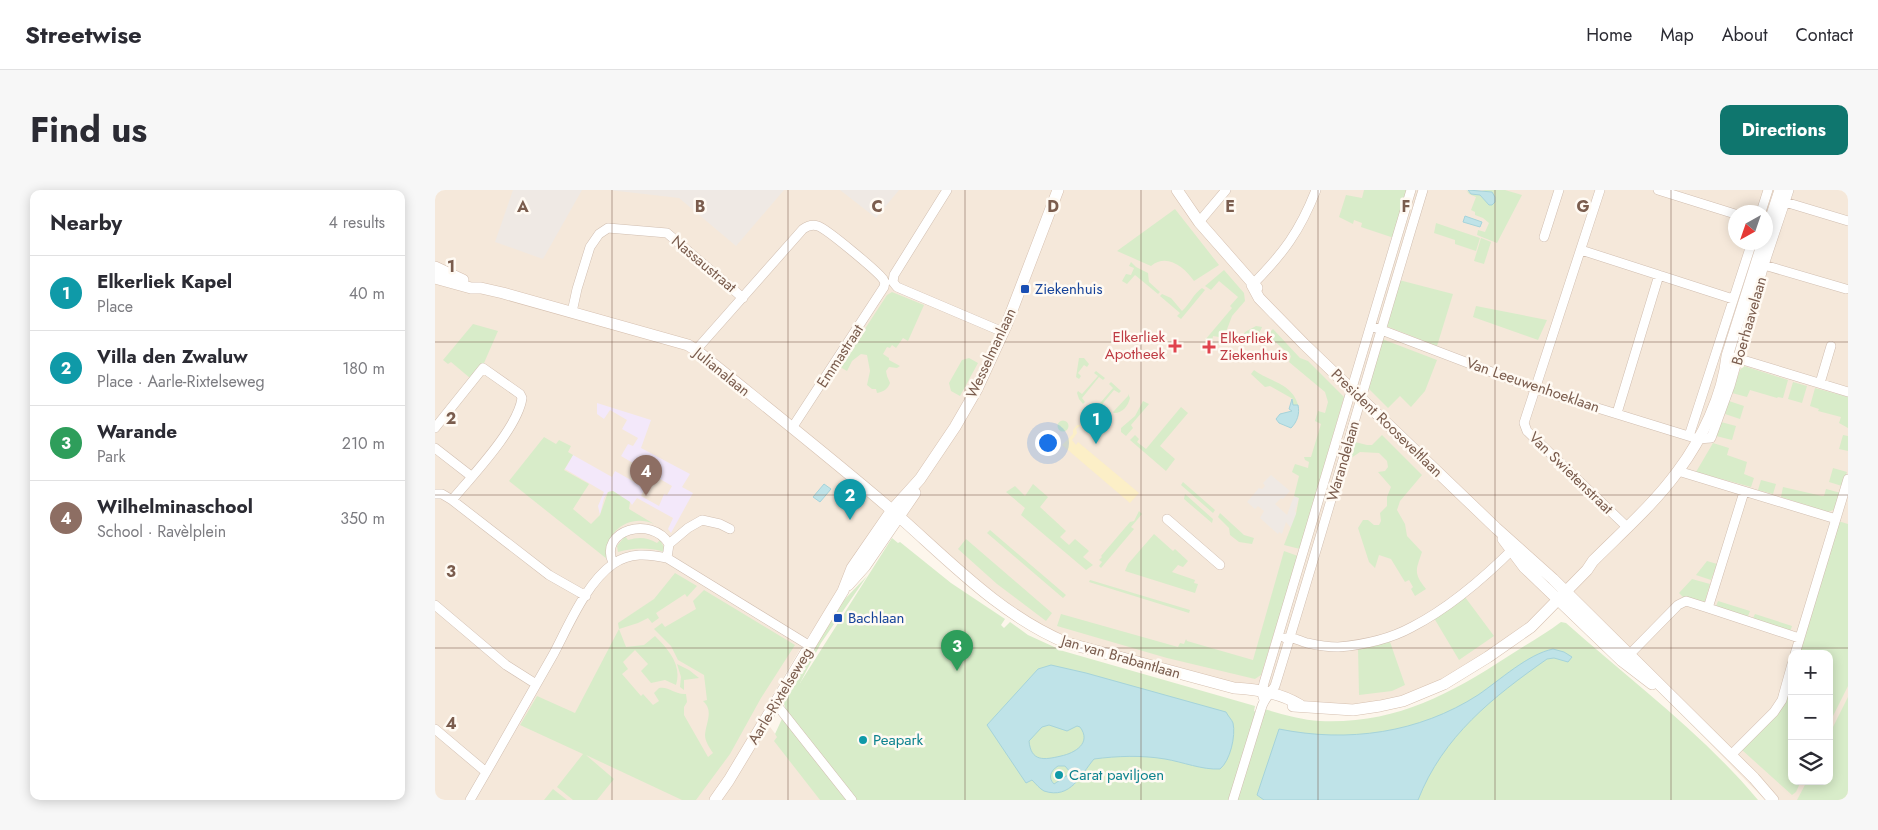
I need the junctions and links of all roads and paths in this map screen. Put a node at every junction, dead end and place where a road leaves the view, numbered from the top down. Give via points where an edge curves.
1 (947, 190) edge
2 (1058, 190) edge
3 (1177, 190) edge
4 (1226, 190) edge
5 (1316, 190) edge
6 (1411, 190) edge
7 (1423, 190) edge
8 (1559, 190) edge
9 (1600, 190) edge
10 (1658, 190) edge
11 (1768, 190) edge
12 (1780, 190) edge
13 (1789, 190) edge
14 (1691, 195) edge
15 (1785, 202) junction
16 (1763, 205) edge
17 (1728, 211) edge
18 (1773, 216) edge
19 (1773, 221) edge
20 (1848, 221) edge
21 (1199, 222) junction
22 (1545, 237) dead end
23 (1581, 250) junction
24 (1749, 250) edge
25 (1761, 250) edge
26 (1767, 250) edge
27 (1764, 265) junction
28 (435, 267) edge
29 (1659, 275) junction
30 (435, 278) edge
31 (889, 282) junction
32 (1252, 284) junction
33 (481, 288) junction
34 (1846, 289) dead end
35 (743, 298) junction
36 (1733, 299) junction
37 (572, 312) junction
38 (1371, 326) junction
39 (1381, 329) junction
40 (1003, 332) junction
41 (1831, 346) dead end
42 (697, 350) junction
43 (1728, 355) junction
44 (1820, 383) junction
45 (1351, 388) junction
46 (1536, 388) junction
47 (1848, 392) edge
48 (1361, 397) junction
49 (1617, 413) junction
50 (435, 428) edge
51 (792, 428) junction
52 (1693, 437) junction
53 (435, 448) edge
54 (1679, 471) junction
55 (471, 476) junction
56 (1848, 479) edge
57 (1744, 492) junction
58 (435, 494) edge
59 (452, 500) junction
60 (1844, 507) edge
61 (896, 514) junction
62 (1167, 519) dead end
63 (1836, 519) junction
64 (1627, 527) junction
65 (730, 529) dead end
66 (669, 544) junction
67 (1514, 548) junction
68 (667, 558) junction
69 (613, 563) junction
70 (1220, 565) dead end
71 (1559, 593) junction
72 (586, 596) junction
73 (435, 605) edge
74 (1709, 608) junction
75 (1290, 636) junction
76 (1799, 638) junction
77 (1278, 640) junction
78 (810, 646) junction
79 (1796, 650) edge
80 (1626, 658) junction
81 (1788, 678) edge
82 (536, 684) junction
83 (1265, 695) junction
84 (776, 704) junction
85 (435, 729) edge
86 (1731, 755) junction
87 (486, 772) junction
88 (1754, 778) junction
89 (470, 800) edge
90 (715, 800) edge
91 (852, 800) edge
92 (1233, 800) edge
93 (1773, 800) edge
94 (1782, 800) edge

1 - 31 street, Emmastraat
2 - 40 main road, Wesselmanlaan
3 - 21 main road, President Rooseveltlaan
4 - 21 street
5 - 32 street via 1291,242
6 - 38 street, Warandelaan
7 - 39 street, Warandelaan
8 - 22 street
9 - 23 street, Van Swietenstraat
10 - 14 street
11 - 16 street
12 - 18 main road, Boerhaavelaan
13 - 15 street, Boerhaavelaan
14 - 17 street
15 - 19 street, Boerhaavelaan
15 - 20 street
21 - 32 main road, President Rooseveltlaan
23 - 29 street
23 - 46 street, Van Swietenstraat
24 - 36 street, Boerhaavelaan
25 - 43 main road, Boerhaavelaan
26 - 27 street, Boerhaavelaan
27 - 34 street
27 - 43 street, Boerhaavelaan
28 - 33 main road, Julianalaan
29 - 36 street
29 - 49 street
30 - 33 main road, Julianalaan
31 - 35 street via 841,242 812,225 803,230
31 - 40 street
31 - 51 street, Emmastraat
32 - 45 main road, President Rooseveltlaan via 1259,298
33 - 37 main road, Julianalaan
35 - 37 street, Nassaustraat via 667,233 608,228 590,247
35 - 42 street
36 - 43 street, Boerhaavelaan
37 - 42 main road, Julianalaan via 681,342
38 - 39 street, Van Leeuwenhoeklaan
38 - 45 street, Warandelaan
39 - 46 street, Van Leeuwenhoeklaan
39 - 48 street, Warandelaan
40 - 61 main road, Wesselmanlaan via 960,419 920,479 915,493
41 - 44 street
42 - 51 main road, Julianalaan
43 - 44 street
43 - 52 main road, Boerhaavelaan via 1712,414
44 - 47 street
45 - 48 main road, President Rooseveltlaan
45 - 77 street, Warandelaan
46 - 49 street, Van Leeuwenhoeklaan
46 - 64 street, Van Swietenstraat via 1524,418 1527,431
48 - 67 main road, President Rooseveltlaan
48 - 75 street, Warandelaan
49 - 52 street, Van Leeuwenhoeklaan
50 - 55 street via 483,368 519,394 521,404 505,435
51 - 61 main road, Julianalaan
52 - 54 main road, Boerhaavelaan
53 - 55 street
54 - 57 street
54 - 64 main road, Boerhaavelaan
55 - 59 street
56 - 60 street
57 - 63 street
57 - 74 street
58 - 59 street
59 - 72 street via 549,575
60 - 63 street
61 - 78 main road, Aarle-Rixtelseweg
61 - 83 main road, Jan van Brabantlaan via 1021,620 1049,635 1067,643
62 - 70 street
63 - 76 street
64 - 71 main road, Boerhaavelaan via 1587,570
65 - 66 street via 702,520
66 - 68 street
66 - 69 street via 649,529 633,528 614,544
67 - 71 main road, President Rooseveltlaan via 1520,563
67 - 75 street via 1458,597 1394,635 1336,647 1306,643
68 - 69 street via 646,554 628,556
68 - 78 street
69 - 72 street
71 - 80 main road, President Rooseveltlaan
71 - 83 main road, Jan van Brabantlaan via 1531,627 1462,674 1403,701 1353,710 1314,708
72 - 82 street
73 - 82 street via 506,665
74 - 76 street
74 - 80 street via 1686,601 1679,605
75 - 77 street
75 - 83 street, Warandelaan via 1275,686
76 - 79 street
77 - 83 street, Warandelaan
78 - 84 main road, Aarle-Rixtelseweg
80 - 86 main road, President Rooseveltlaan
81 - 86 street via 1782,700 1774,712
82 - 87 street
83 - 92 street, Warandelaan
84 - 90 main road, Aarle-Rixtelseweg
84 - 91 street
85 - 87 street
86 - 88 main road, President Rooseveltlaan
87 - 89 street
88 - 93 main road, President Rooseveltlaan
88 - 94 main road, President Rooseveltlaan

